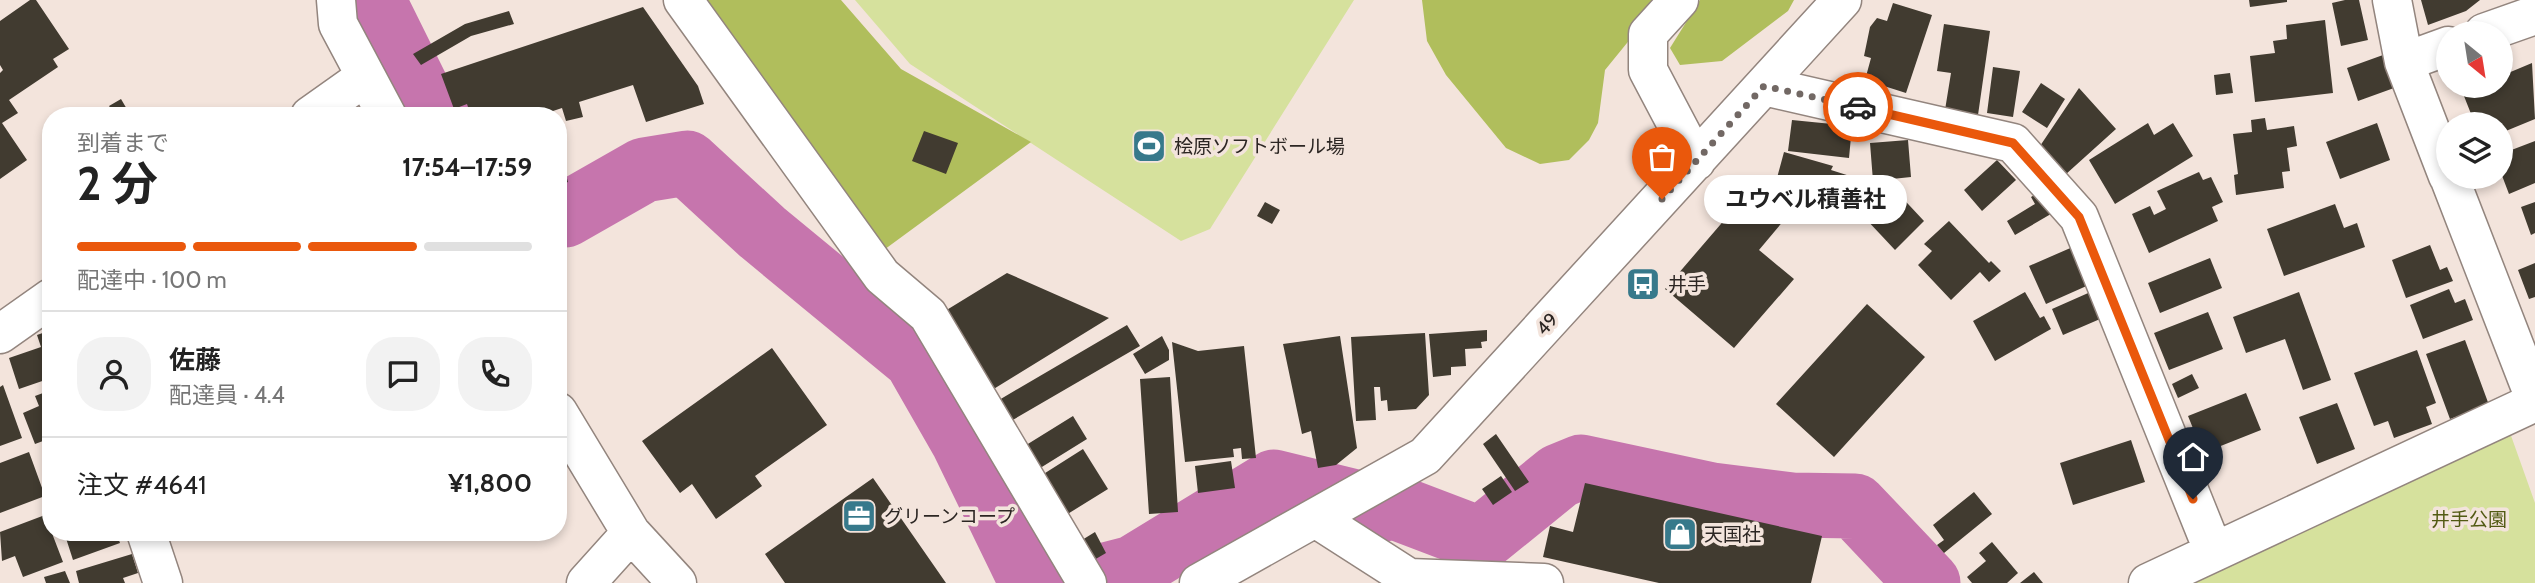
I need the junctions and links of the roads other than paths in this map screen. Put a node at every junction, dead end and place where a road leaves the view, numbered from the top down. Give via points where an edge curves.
1 (336, 0) edge
2 (683, 0) edge
3 (1679, 0) edge
4 (1842, 0) edge
5 (2392, 0) edge
6 (2535, 15) edge
7 (2513, 23) edge
8 (2436, 50) edge
9 (2404, 62) junction
10 (365, 76) junction
11 (1764, 86) junction
12 (322, 107) edge
13 (382, 107) edge
14 (2436, 145) edge
15 (1696, 161) junction
16 (2453, 189) edge
17 (42, 304) edge
18 (0, 334) edge
19 (2535, 400) edge
20 (567, 427) edge
21 (1321, 517) junction
22 (631, 533) junction
23 (149, 541) edge
24 (2213, 550) junction
25 (1081, 572) edge
26 (163, 583) edge
27 (586, 583) edge
28 (677, 583) edge
29 (1199, 583) edge
30 (1545, 583) edge
31 (2148, 583) edge

1 - 10 street via 338,24
2 - 25 street via 882,276 928,315
3 - 15 street via 1648,34 1648,70
4 - 11 street, 49 / 49
5 - 9 street
6 - 7 street
8 - 9 street
9 - 14 street
10 - 12 street
10 - 13 street
11 - 15 street, 49 / 49
11 - 24 street via 2013,143 2079,217
15 - 21 street, 49 / 49 via 1425,457
16 - 19 street
17 - 18 street
19 - 24 street
20 - 22 street
21 - 29 street, 49 / 49
21 - 30 street via 1409,578
22 - 27 street
22 - 28 street
23 - 26 street
24 - 31 street

